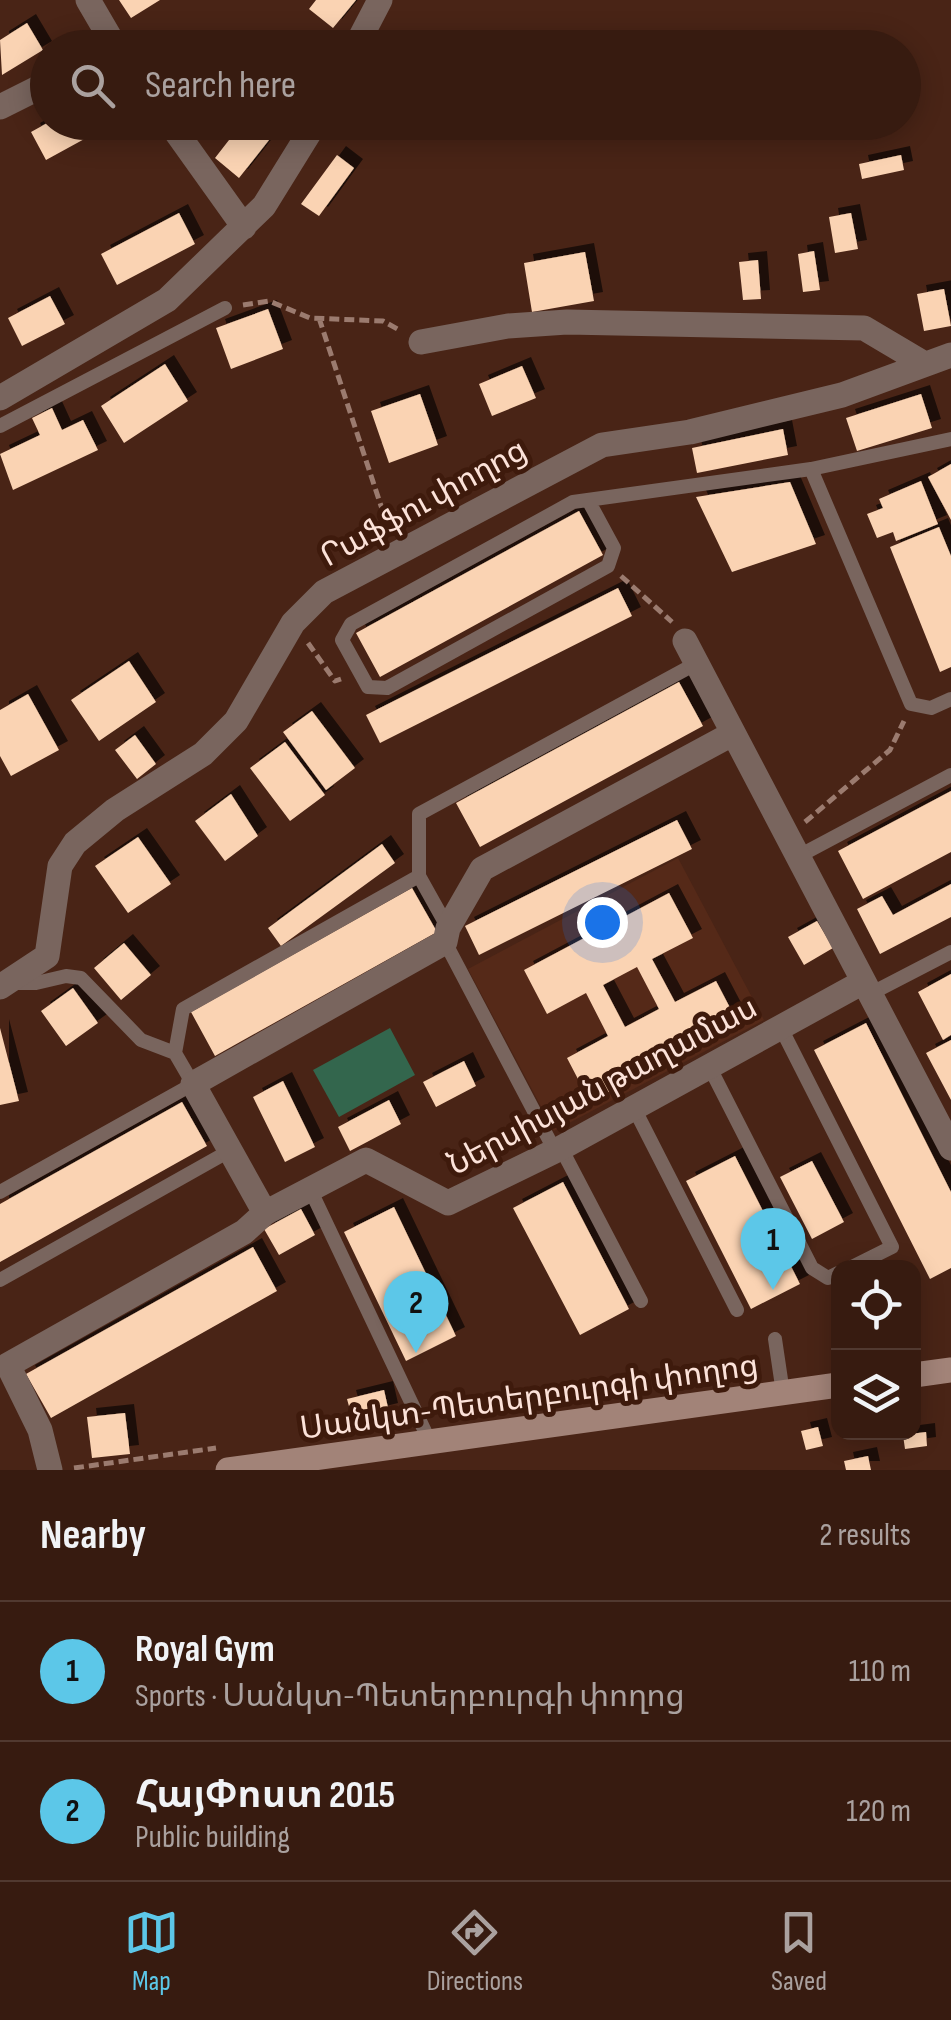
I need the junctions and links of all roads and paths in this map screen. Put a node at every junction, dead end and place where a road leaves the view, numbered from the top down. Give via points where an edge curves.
1 (88, 0) edge
2 (380, 0) edge
3 (106, 30) edge
4 (364, 30) edge
5 (30, 92) edge
6 (0, 107) edge
7 (183, 140) edge
8 (305, 140) edge
9 (244, 226) junction
10 (225, 308) joint
11 (319, 318) junction
12 (422, 342) joint
13 (951, 355) edge
14 (923, 363) junction
15 (0, 398) edge
16 (0, 426) edge
17 (951, 439) edge
18 (811, 469) junction
19 (588, 500) junction
20 (397, 552) junction
21 (608, 566) junction
22 (306, 642) dead end
23 (684, 642) junction
24 (335, 681) dead end
25 (951, 700) edge
26 (911, 704) junction
27 (732, 734) junction
28 (951, 775) edge
29 (792, 848) junction
30 (419, 876) junction
31 (446, 935) junction
32 (951, 952) edge
33 (6, 985) edge
34 (866, 988) junction
35 (780, 1028) junction
36 (175, 1053) junction
37 (710, 1066) junction
38 (193, 1084) junction
39 (634, 1108) junction
40 (950, 1144) edge
41 (231, 1150) junction
42 (558, 1150) junction
43 (310, 1189) junction
44 (0, 1192) edge
45 (265, 1212) junction
46 (867, 1260) edge
47 (831, 1276) edge
48 (0, 1280) edge
49 (641, 1301) dead end
50 (737, 1310) dead end
51 (775, 1340) dead end
52 (4, 1356) edge
53 (951, 1370) edge
54 (921, 1374) edge
55 (831, 1387) edge
56 (783, 1393) junction
57 (430, 1442) junction
58 (50, 1470) edge
59 (228, 1470) edge

1 - 3 street
2 - 4 street
5 - 6 street
7 - 9 street
8 - 9 street
9 - 15 street via 167,300
10 - 11 path via 269,301
10 - 16 lane
11 - 12 path via 382,321
11 - 20 path
12 - 14 street via 567,322 864,328
13 - 14 street, Րաֆֆու փողոց
14 - 20 street, Րաֆֆու փողոց via 842,395 690,432 602,445
17 - 18 lane
18 - 19 lane
18 - 26 lane
19 - 21 lane via 614,548
19 - 21 lane via 573,502 351,624 342,640 368,687 387,688
20 - 33 street, Րաֆֆու փողոց via 324,592 293,623 236,721 203,754 75,842 60,866 47,956
21 - 23 path
22 - 24 path
23 - 27 street
23 - 30 lane via 419,814
25 - 26 lane via 931,708
26 - 29 path via 890,750
27 - 29 street
27 - 31 street via 482,870
28 - 29 lane
29 - 34 street
30 - 31 lane
30 - 36 lane via 184,1009
31 - 38 street
31 - 42 lane
32 - 34 lane
33 - 36 lane via 82,978 142,1040
34 - 35 street, Ներսիսյան թաղամաս
34 - 40 street
35 - 37 street, Ներսիսյան թաղամաս
35 - 46 lane via 892,1248
36 - 38 lane
37 - 39 street, Ներսիսյան թաղամաս
37 - 47 lane via 812,1268
38 - 41 street
38 - 44 lane
39 - 42 street, Ներսիսյան թաղամաս
39 - 50 lane
41 - 45 street
41 - 48 lane
42 - 43 street, Ներսիսյան թաղամաս via 448,1203 366,1160
42 - 49 lane
43 - 45 street, Ներսիսյան թաղամաս
43 - 57 lane
45 - 52 street, Ներսիսյան թաղամաս via 244,1232
51 - 56 lane
52 - 58 street, Ներսիսյան թաղամաս via 40,1430
53 - 54 street
55 - 56 street, Սանկտ-Պետերբուրգի փողոց
56 - 57 street, Սանկտ-Պետերբուրգի փողոց
57 - 59 street, Սանկտ-Պետերբուրգի փողոց

